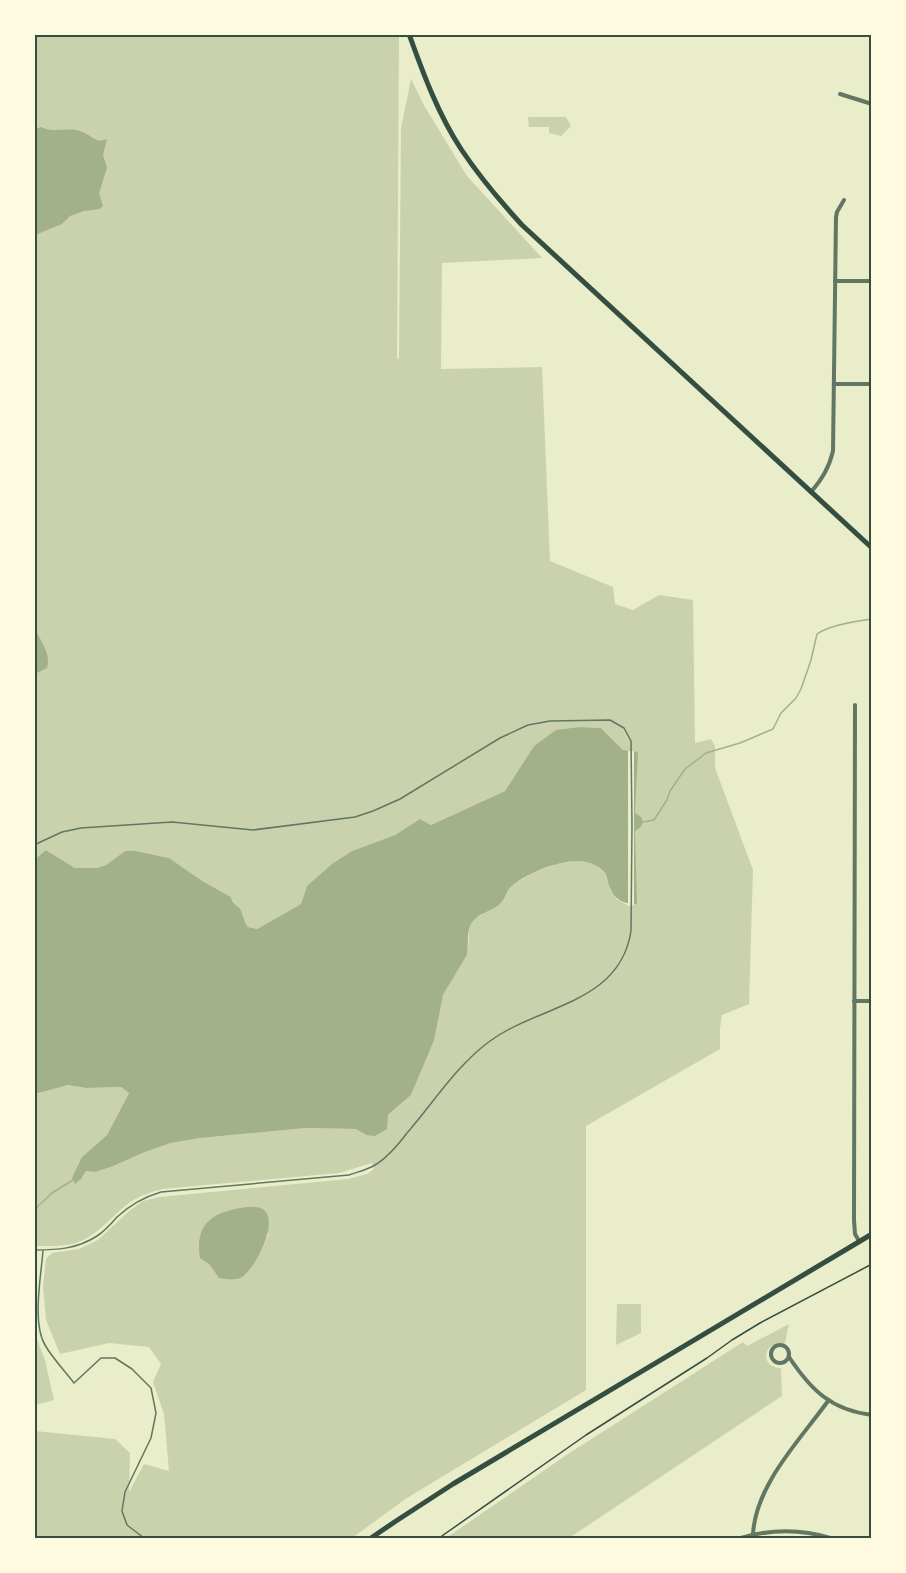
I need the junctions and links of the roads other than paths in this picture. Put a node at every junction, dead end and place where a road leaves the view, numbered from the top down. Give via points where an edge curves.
1 (409, 34) edge
2 (840, 94) dead end
3 (872, 104) edge
4 (844, 200) dead end
5 (835, 281) junction
6 (872, 281) edge
7 (834, 384) junction
8 (872, 384) edge
9 (811, 492) junction
10 (872, 548) edge
11 (855, 705) dead end
12 (34, 845) edge
13 (854, 1001) junction
14 (872, 1001) edge
15 (872, 1234) edge
16 (859, 1241) junction
17 (34, 1250) edge
18 (44, 1250) junction
19 (789, 1357) junction
20 (828, 1401) junction
21 (872, 1415) edge
22 (753, 1534) junction
23 (144, 1539) edge
24 (371, 1539) edge
25 (741, 1539) edge
26 (830, 1539) edge

1 - 9 main road via 453,136 500,201 528,232
2 - 3 street
4 - 5 street via 836,217
5 - 6 street
5 - 7 street
7 - 8 street
7 - 9 street via 833,452 824,477
9 - 10 main road
11 - 13 street
12 - 18 lane via 81,828 172,822 253,830 355,817 400,799 500,738 540,722 610,720 630,737 629,941 607,980 591,992 505,1031 476,1052 396,1147 374,1166 349,1175 161,1192 130,1206 98,1236 83,1244
13 - 14 street
13 - 16 street via 854,1220
15 - 16 main road
16 - 24 main road via 453,1484
17 - 18 lane
18 - 23 lane via 38,1320 44,1343 74,1383 101,1358 116,1358 151,1388 156,1413 151,1438 125,1492 122,1511 127,1525
19 - 19 street via 783,1346 771,1352 779,1363
19 - 20 street via 807,1382
20 - 21 street via 845,1410
20 - 22 street via 772,1478
22 - 25 street
22 - 26 street via 802,1532

